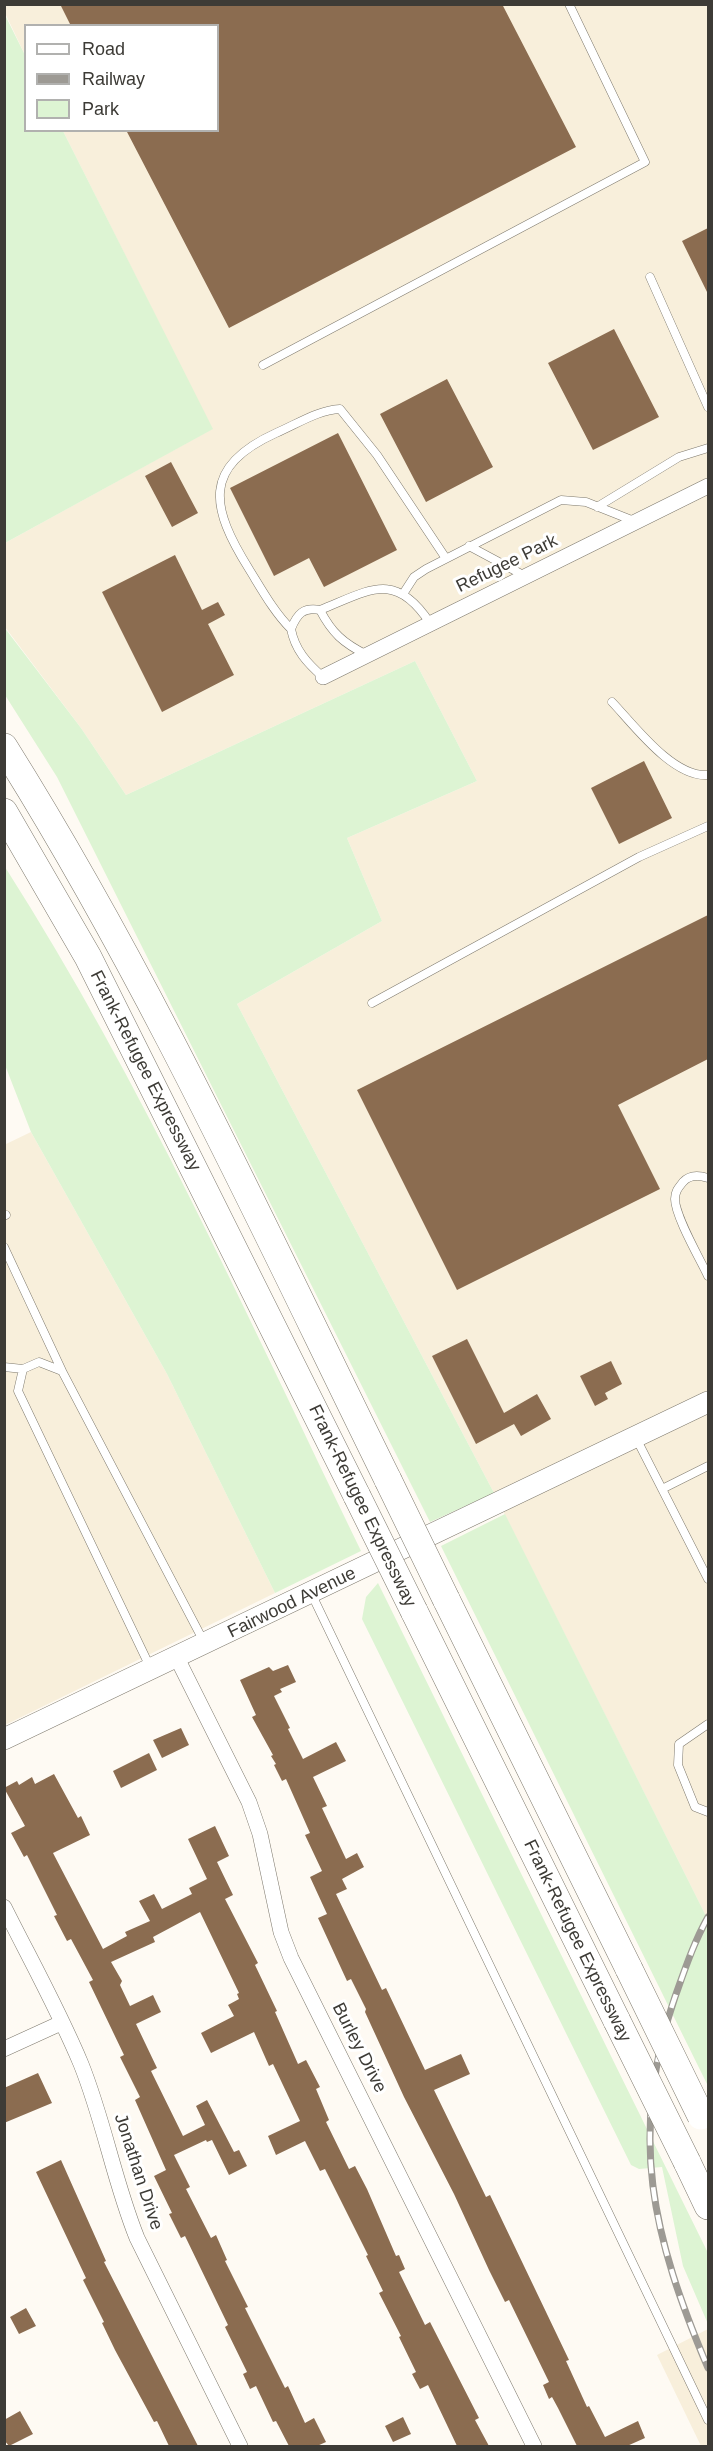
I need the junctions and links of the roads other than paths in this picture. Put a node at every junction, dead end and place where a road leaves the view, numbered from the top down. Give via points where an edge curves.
1 (569, 4) edge
2 (650, 277) dead end
3 (263, 365) dead end
4 (708, 407) edge
5 (708, 448) edge
6 (708, 486) edge
7 (597, 507) junction
8 (636, 522) junction
9 (469, 546) junction
10 (445, 557) junction
11 (525, 576) junction
12 (403, 594) junction
13 (320, 610) junction
14 (430, 623) junction
15 (291, 629) junction
16 (367, 655) junction
17 (323, 676) joint
18 (612, 702) dead end
19 (4, 747) edge
20 (708, 775) edge
21 (4, 812) edge
22 (708, 826) edge
23 (372, 1003) dead end
24 (708, 1178) edge
25 (4, 1247) edge
26 (708, 1276) edge
27 (4, 1367) edge
28 (23, 1369) junction
29 (62, 1371) junction
30 (708, 1402) edge
31 (635, 1437) junction
32 (708, 1466) edge
33 (662, 1489) junction
34 (708, 1579) edge
35 (311, 1593) junction
36 (205, 1644) junction
37 (177, 1658) junction
38 (152, 1670) junction
39 (708, 1724) edge
40 (4, 1739) edge
41 (708, 1812) edge
42 (4, 1907) edge
43 (61, 2023) junction
44 (4, 2049) edge
45 (705, 2123) edge
46 (708, 2206) edge
47 (708, 2420) edge
48 (240, 2446) edge
49 (534, 2446) edge

1 - 3 lane via 645,162
2 - 4 lane
5 - 7 lane via 679,457
6 - 8 street, Refugee Park
7 - 8 lane
7 - 9 lane via 561,500
8 - 11 street, Refugee Park
9 - 10 lane
9 - 11 lane
10 - 12 lane via 414,577
10 - 15 lane via 377,455 340,409 327,410 267,438 226,470 218,502 234,545 270,604
11 - 14 street, Refugee Park
12 - 13 lane via 394,589 374,589
12 - 14 lane
13 - 15 lane via 302,611
13 - 16 lane via 345,643
14 - 16 street, Refugee Park
15 - 17 lane via 306,662
16 - 17 street, Refugee Park
18 - 20 lane via 676,765 694,774
19 - 45 highway, Frank-Refugee Expressway, bridge via 72,857 130,963
21 - 46 highway, Frank-Refugee Expressway, bridge via 88,957
22 - 23 lane via 639,857
24 - 26 lane via 700,1174 686,1179 676,1190 675,1200
25 - 29 lane
27 - 28 lane
28 - 29 lane via 39,1362
28 - 38 lane via 18,1391
29 - 36 lane
30 - 31 street, Fairwood Avenue
31 - 33 lane
31 - 35 street, Fairwood Avenue
32 - 33 lane
33 - 34 lane
35 - 36 street, Fairwood Avenue
35 - 47 lane
36 - 37 street, Fairwood Avenue
37 - 38 street, Fairwood Avenue
37 - 49 street, Burley Drive via 249,1802 291,1959
38 - 40 street, Fairwood Avenue
39 - 41 lane via 679,1744 678,1765 695,1807
42 - 43 street, Jonathan Drive
43 - 44 street
43 - 48 street, Jonathan Drive via 101,2120 124,2206 137,2238

